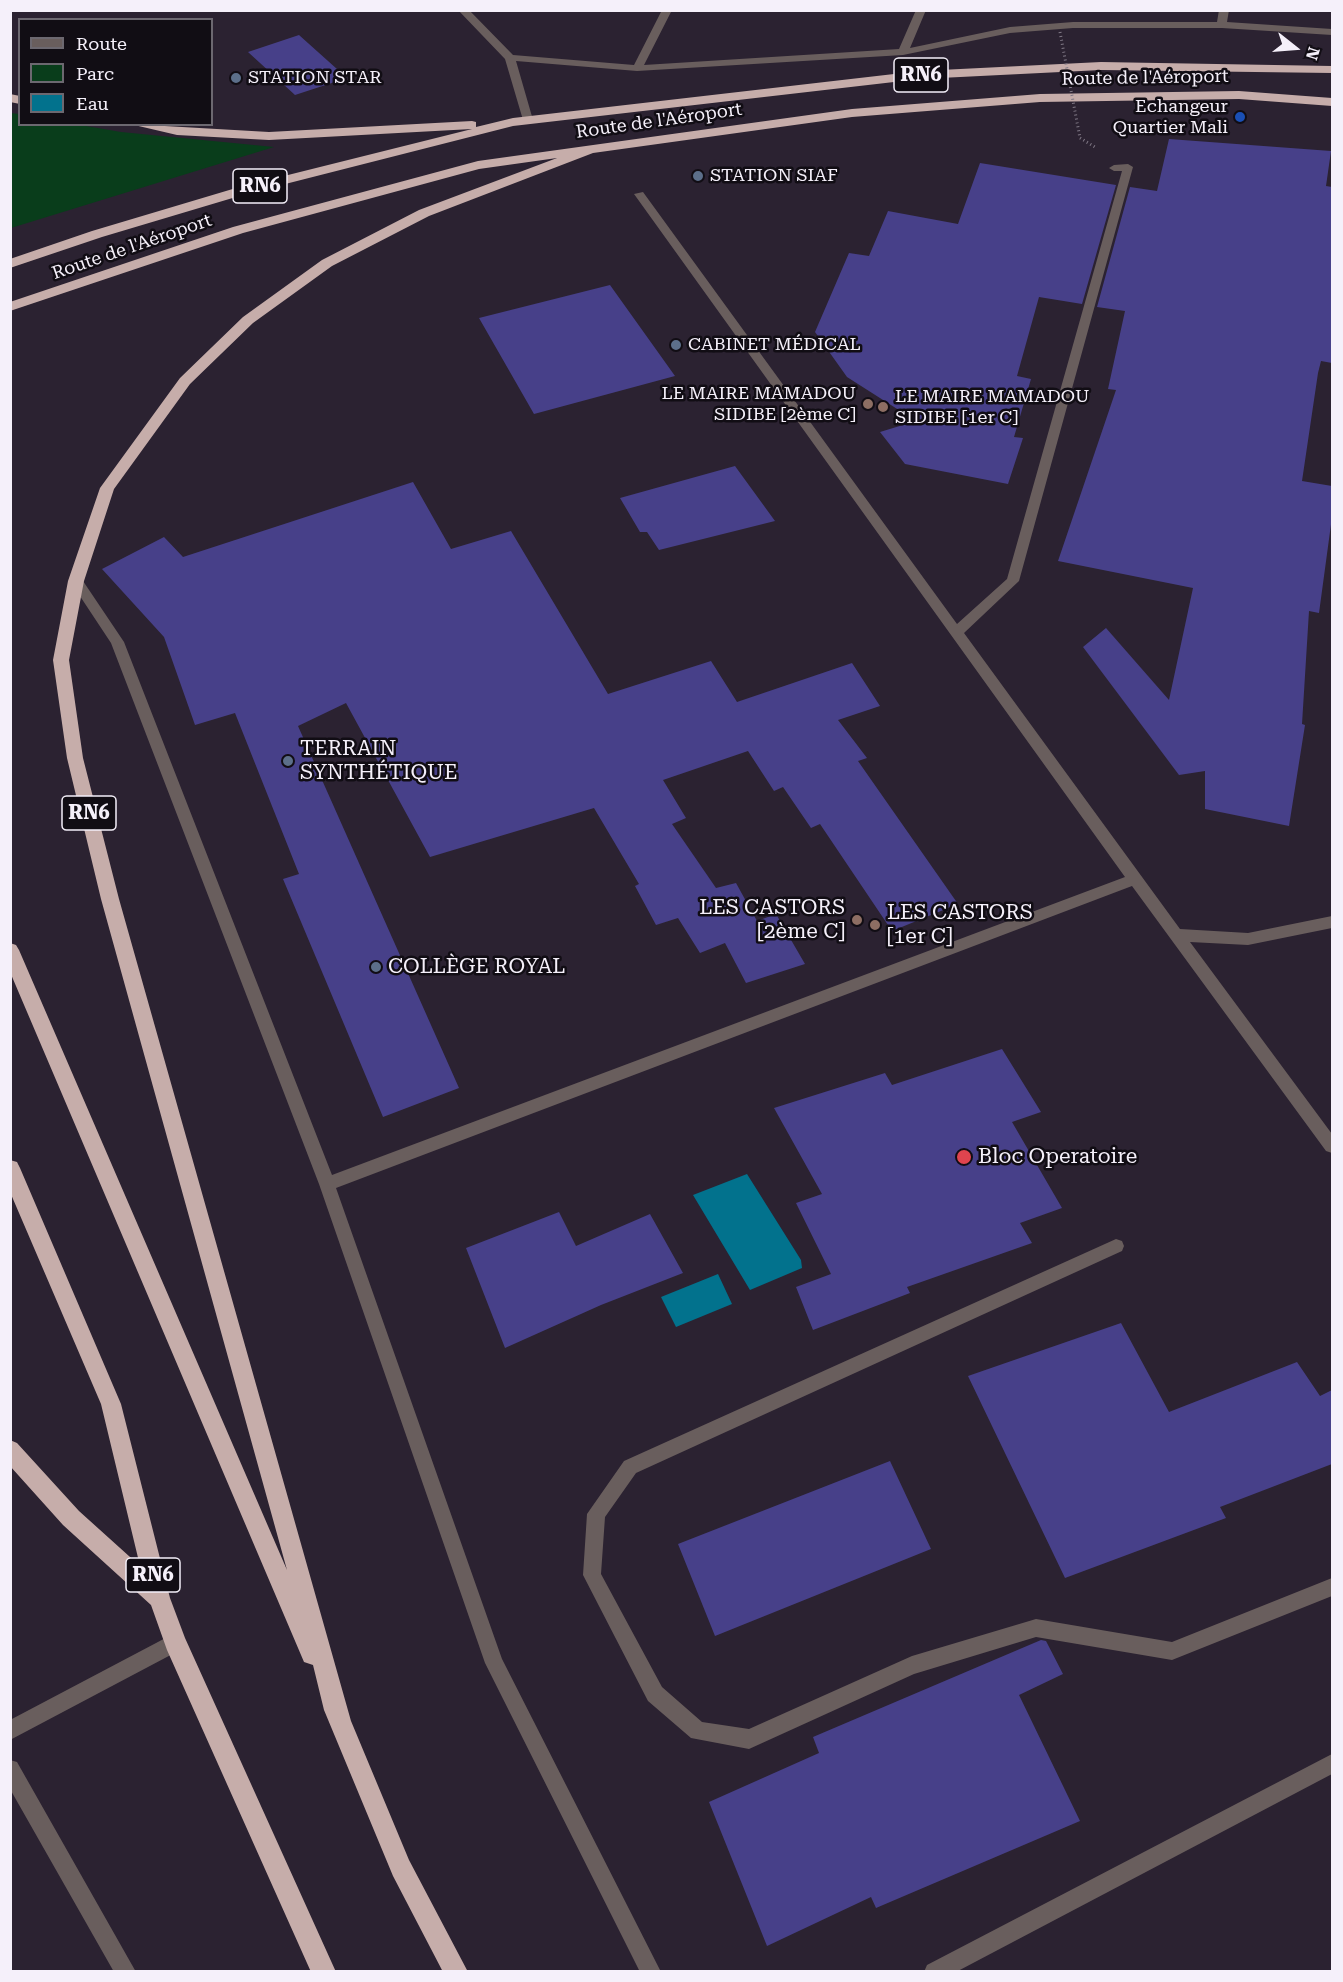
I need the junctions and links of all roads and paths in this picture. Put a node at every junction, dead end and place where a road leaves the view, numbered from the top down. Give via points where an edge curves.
1 (463, 10) edge
2 (667, 10) edge
3 (921, 10) edge
4 (1224, 10) edge
5 (1222, 25) junction
6 (1060, 32) dead end
7 (1332, 32) edge
8 (903, 52) junction
9 (510, 58) junction
10 (637, 68) junction
11 (1332, 70) edge
12 (1332, 102) edge
13 (528, 120) junction
14 (513, 122) junction
15 (148, 126) edge
16 (1080, 138) dead end
17 (594, 148) junction
18 (1114, 168) dead end
19 (639, 194) dead end
20 (10, 264) edge
21 (10, 307) edge
22 (76, 581) junction
23 (956, 632) junction
24 (1135, 879) junction
25 (1332, 922) edge
26 (1177, 935) junction
27 (10, 950) edge
28 (1332, 1146) edge
29 (10, 1168) edge
30 (327, 1184) junction
31 (1116, 1246) dead end
32 (10, 1450) edge
33 (1332, 1587) edge
34 (159, 1598) junction
35 (175, 1642) junction
36 (340, 1721) junction
37 (10, 1731) edge
38 (1332, 1764) edge
39 (10, 1769) edge
40 (126, 1971) edge
41 (324, 1971) edge
42 (456, 1971) edge
43 (651, 1971) edge
44 (934, 1971) edge

1 - 9 street
2 - 10 street
3 - 8 street
4 - 5 street
5 - 7 street
5 - 8 street via 1073,25 1010,30
6 - 16 path, bridge
8 - 10 street
9 - 10 street
9 - 13 street
11 - 13 highway, Route de l'Aéroport / RN6 via 1101,66 920,75
12 - 17 highway, Route de l'Aéroport / RN6 via 1239,94 1040,98 852,113
13 - 14 highway, Route de l'Aéroport / RN6
14 - 15 highway via 269,136
14 - 20 highway, Route de l'Aéroport / RN6 via 241,191
17 - 21 highway, Route de l'Aéroport via 478,165 249,227
17 - 22 highway, RN6 via 424,213 327,263 248,320 185,381 108,488
18 - 23 street via 1128,167 1013,581
19 - 23 street
22 - 30 street via 117,642
22 - 36 highway, RN6 via 61,660 75,758 110,899
23 - 24 street
24 - 26 street
24 - 30 street
25 - 26 street via 1248,939
26 - 28 street
27 - 36 highway
29 - 34 highway, RN6 via 111,1404
30 - 43 street via 494,1663
31 - 33 street via 630,1467 596,1514 592,1575 655,1694 698,1731 749,1739 912,1665 1036,1628 1172,1651
32 - 34 highway via 71,1518
34 - 35 highway, RN6
35 - 37 street
35 - 41 highway, RN6
36 - 42 highway via 401,1868
38 - 44 street
39 - 40 street

